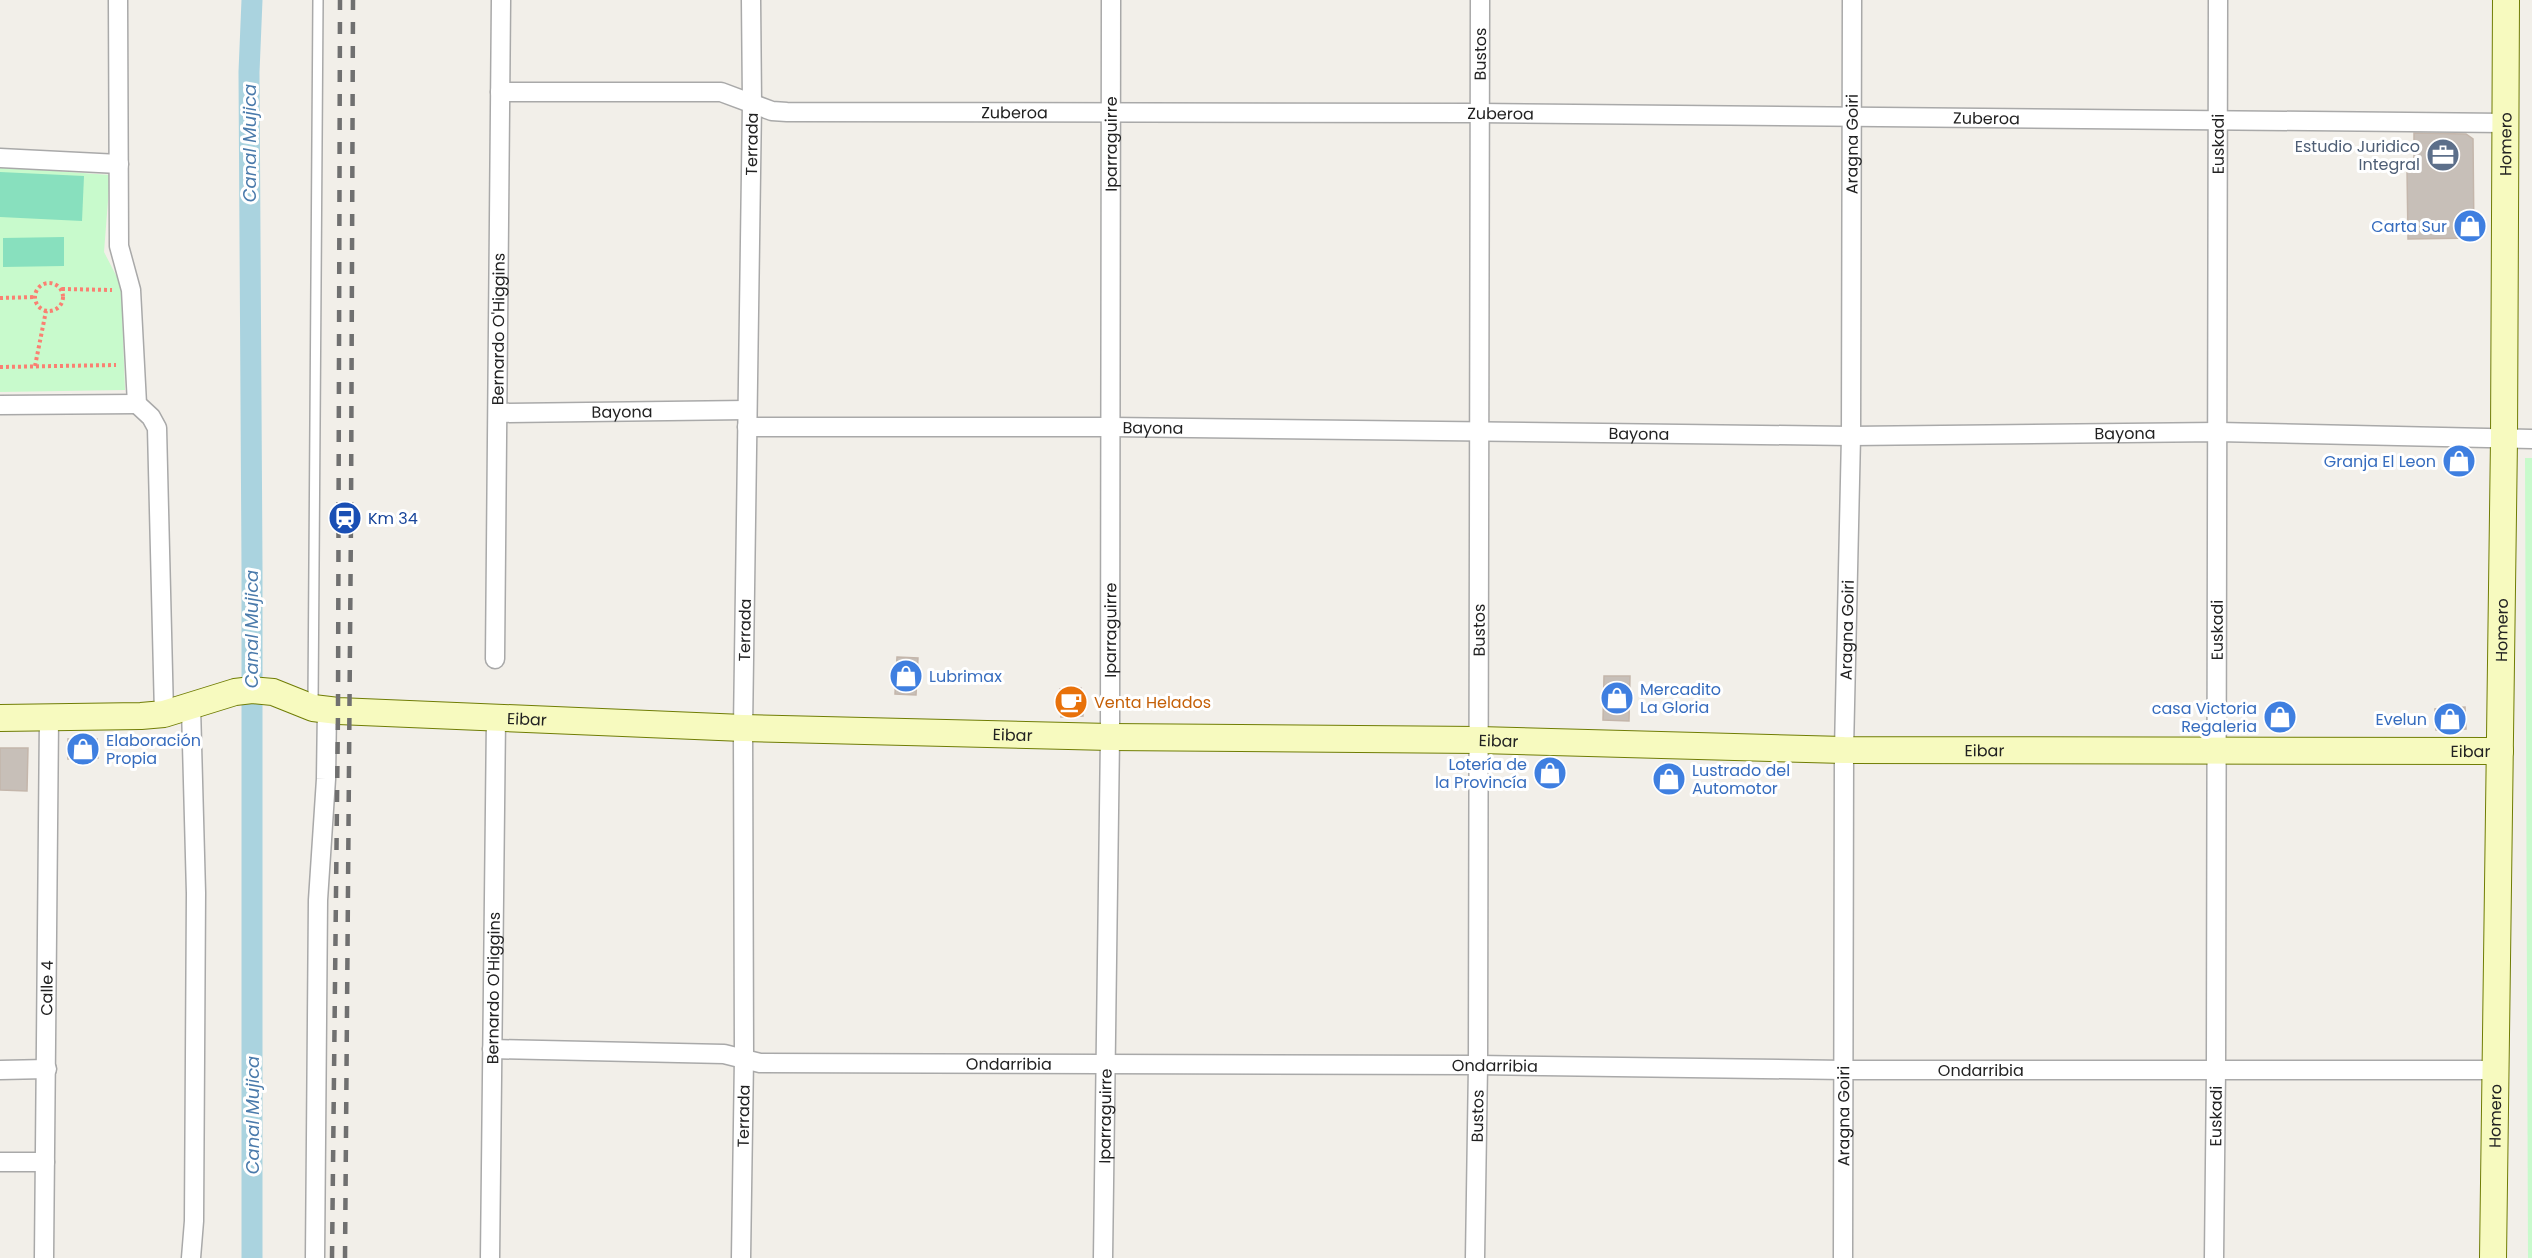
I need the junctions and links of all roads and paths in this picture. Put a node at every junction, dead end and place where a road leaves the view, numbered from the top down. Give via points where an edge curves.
1 (118, 0) edge
2 (318, 0) edge
3 (501, 0) edge
4 (751, 0) edge
5 (1111, 0) edge
6 (1480, 0) edge
7 (1852, 0) edge
8 (2218, 0) edge
9 (2506, 0) edge
10 (500, 92) junction
11 (752, 103) junction
12 (1111, 113) junction
13 (1478, 113) junction
14 (1851, 117) junction
15 (2217, 120) junction
16 (2505, 123) junction
17 (0, 158) edge
18 (119, 164) junction
19 (62, 290) junction
20 (131, 290) junction
21 (35, 297) junction
22 (0, 298) edge
23 (46, 311) junction
24 (134, 365) junction
25 (35, 366) junction
26 (0, 367) edge
27 (137, 404) junction
28 (0, 405) edge
29 (498, 413) junction
30 (747, 419) junction
31 (1111, 427) junction
32 (1480, 432) junction
33 (2218, 432) junction
34 (1851, 436) junction
35 (2504, 439) junction
36 (2532, 439) edge
37 (495, 658) dead end
38 (191, 707) junction
39 (320, 708) junction
40 (164, 714) junction
41 (0, 718) edge
42 (49, 718) junction
43 (496, 718) junction
44 (743, 728) junction
45 (1110, 737) junction
46 (1479, 740) junction
47 (1844, 750) junction
48 (2216, 751) junction
49 (2500, 751) junction
50 (492, 1049) junction
51 (744, 1058) junction
52 (1105, 1065) junction
53 (1478, 1065) junction
54 (2216, 1068) junction
55 (47, 1069) junction
56 (0, 1070) edge
57 (1844, 1070) junction
58 (2497, 1070) junction
59 (0, 1162) edge
60 (45, 1162) junction
61 (44, 1258) edge
62 (191, 1258) edge
63 (315, 1258) edge
64 (490, 1258) edge
65 (741, 1258) edge
66 (1103, 1258) edge
67 (1475, 1258) edge
68 (1843, 1258) edge
69 (2214, 1258) edge
70 (2493, 1258) edge

1 - 18 street
2 - 39 lane
3 - 10 street, Bernardo O'Higgins
4 - 11 street, Terrada
5 - 12 street, Iparraguirre
6 - 13 street, Bustos
7 - 14 street, Aragna Goiri
8 - 15 street, Euskadi
9 - 16 street, Homero
10 - 11 street, Zuberoa via 721,92
10 - 29 street, Bernardo O'Higgins
11 - 12 street, Zuberoa via 787,112
11 - 30 street, Terrada
12 - 13 street, Zuberoa
12 - 31 street, Iparraguirre
13 - 14 street, Zuberoa
13 - 32 street, Bustos
14 - 15 street, Zuberoa
14 - 34 street, Aragna Goiri
15 - 16 street, Zuberoa
15 - 33 street, Euskadi
16 - 35 street, Homero
17 - 18 street
18 - 20 street via 119,246
19 - 20 path
19 - 21 path via 55,283 45,283
19 - 23 path via 62,303
20 - 24 street
21 - 22 path
21 - 23 path via 38,306
23 - 25 path
24 - 25 path
24 - 27 street
25 - 26 path
27 - 28 street
27 - 40 street via 158,428
29 - 30 street, Bayona
29 - 37 street, Bernardo O'Higgins
30 - 31 street, Bayona
30 - 44 street, Terrada
31 - 32 street, Bayona
31 - 45 street, Iparraguirre
32 - 34 street, Bayona
32 - 46 street, Bustos
33 - 34 street, Bayona
33 - 35 street, Bayona
33 - 48 street, Euskadi
34 - 47 street, Aragna Goiri
35 - 36 street, Bayona
35 - 49 street, Homero
38 - 39 street, Eibar via 252,690 273,692
38 - 40 street, Eibar
38 - 62 street via 196,893
39 - 43 street, Eibar
39 - 63 street via 326,779 318,900
40 - 42 street, Eibar
41 - 42 street, Eibar
42 - 55 street, Calle 4
43 - 44 street, Eibar
43 - 50 street, Bernardo O'Higgins
44 - 45 street, Eibar
44 - 51 street, Terrada
45 - 46 street, Eibar
45 - 52 street, Iparraguirre
46 - 47 street, Eibar
46 - 53 street, Bustos
47 - 48 street, Eibar
47 - 57 street, Aragna Goiri
48 - 49 street, Eibar
48 - 54 street, Euskadi
49 - 58 street, Homero
50 - 51 street, Ondarribia via 724,1054
50 - 64 street, Bernardo O'Higgins
51 - 52 street, Ondarribia via 760,1063
51 - 65 street, Terrada
52 - 53 street, Ondarribia
52 - 66 street, Iparraguirre
53 - 57 street, Ondarribia
53 - 67 street, Bustos
54 - 57 street, Ondarribia
54 - 58 street, Ondarribia
54 - 69 street, Euskadi
55 - 56 street
55 - 60 street, Calle 4
57 - 68 street, Aragna Goiri
58 - 70 street, Homero
59 - 60 street
60 - 61 street, Calle 4

